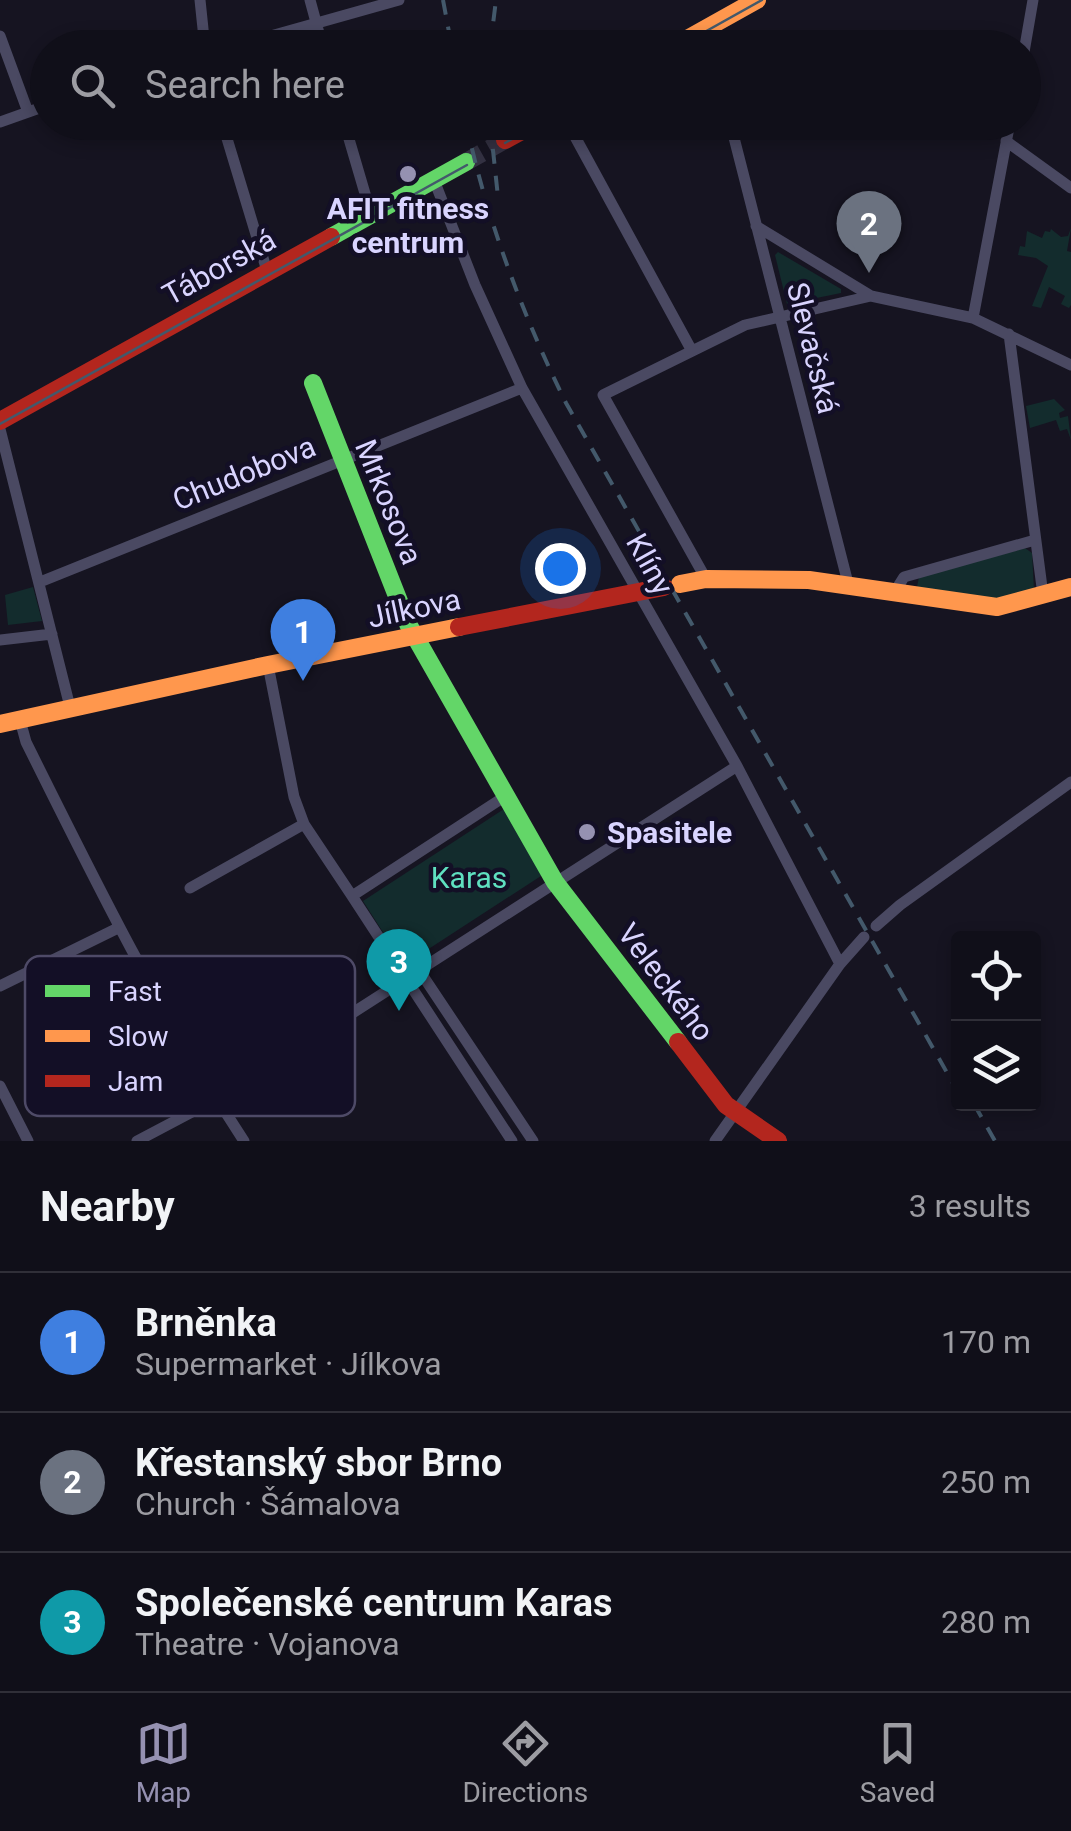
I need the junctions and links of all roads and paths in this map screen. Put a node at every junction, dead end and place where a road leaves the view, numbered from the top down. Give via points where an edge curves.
1 (200, 0) edge
2 (310, 0) edge
3 (399, 0) edge
4 (756, 0) edge
5 (1033, 0) edge
6 (316, 23) junction
7 (706, 28) joint
8 (203, 30) edge
9 (291, 30) edge
10 (318, 30) edge
11 (702, 30) edge
12 (1028, 30) edge
13 (0, 36) edge
14 (28, 112) joint
15 (0, 122) edge
16 (227, 140) edge
17 (349, 140) edge
18 (577, 140) edge
19 (734, 140) edge
20 (1006, 141) joint
21 (466, 162) tunnel mouth
22 (434, 180) junction
23 (1071, 188) edge
24 (371, 214) junction
25 (756, 226) junction
26 (267, 271) junction
27 (870, 296) junction
28 (779, 316) junction
29 (972, 318) junction
30 (1008, 334) junction
31 (692, 350) junction
32 (1071, 365) edge
33 (313, 383) dead end
34 (522, 388) junction
35 (0, 425) edge
36 (342, 460) junction
37 (1035, 540) junction
38 (706, 579) junction
39 (40, 582) junction
40 (848, 586) junction
41 (1071, 587) edge
42 (637, 592) junction
43 (894, 593) junction
44 (1043, 596) junction
45 (52, 634) junction
46 (414, 636) junction
47 (0, 640) edge
48 (268, 665) junction
49 (70, 707) junction
50 (20, 720) junction
51 (0, 724) edge
52 (736, 766) junction
53 (1071, 782) edge
54 (504, 797) junction
55 (304, 824) junction
56 (555, 882) junction
57 (190, 888) dead end
58 (352, 896) junction
59 (876, 926) dead end
60 (118, 928) junction
61 (864, 937) dead end
62 (61, 956) edge
63 (132, 956) edge
64 (840, 964) junction
65 (420, 970) junction
66 (25, 974) edge
67 (406, 979) junction
68 (0, 986) edge
69 (355, 1012) edge
70 (0, 1086) edge
71 (736, 1112) junction
72 (186, 1116) edge
73 (228, 1116) edge
74 (28, 1141) edge
75 (137, 1141) edge
76 (244, 1141) edge
77 (512, 1141) edge
78 (532, 1141) edge
79 (715, 1141) edge
80 (778, 1141) edge

1 - 8 street
2 - 6 street
3 - 6 street
4 - 7 street
5 - 12 street
6 - 9 street
6 - 10 street
7 - 11 street
13 - 14 street
14 - 15 street
16 - 26 street
17 - 24 street
18 - 31 street
19 - 25 street, Slevačská
20 - 23 street
20 - 29 street
21 - 22 street, Táborská
22 - 24 street, Táborská
22 - 34 street, Klíny
24 - 26 street, Táborská
25 - 27 street
25 - 28 street, Slevačská
26 - 35 street, Táborská
27 - 28 street
27 - 29 street
28 - 31 street
28 - 40 street, Slevačská
29 - 30 street
30 - 32 street
30 - 37 street
31 - 38 street via 603,395
33 - 36 street, Mrkosova
34 - 36 street, Chudobova
34 - 42 street, Klíny
35 - 39 street
36 - 39 street, Chudobova
36 - 46 street, Mrkosova
37 - 43 street via 904,578
37 - 44 street
38 - 40 street, Jílkova
38 - 42 street, Jílkova
39 - 45 street
40 - 43 street, Jílkova
41 - 44 street, Jílkova
42 - 46 street, Jílkova
42 - 52 street, Klíny
43 - 44 street, Jílkova via 997,608
45 - 47 street
45 - 49 street
46 - 48 street, Jílkova
46 - 54 street, Mrkosova
48 - 49 street, Jílkova
48 - 55 street
49 - 50 street, Jílkova
50 - 51 street, Jílkova
50 - 60 street
52 - 56 street
52 - 64 street, Klíny
53 - 59 street
54 - 56 street, Veleckého
54 - 58 street
55 - 57 street
55 - 58 street
56 - 65 street
56 - 71 street, Veleckého
58 - 67 street
60 - 62 street
60 - 63 street
61 - 64 street
64 - 71 street
65 - 67 street
65 - 78 street
66 - 68 street
67 - 69 street
67 - 77 street
70 - 74 street
71 - 79 street
71 - 80 street, Veleckého
72 - 75 street
73 - 76 street

